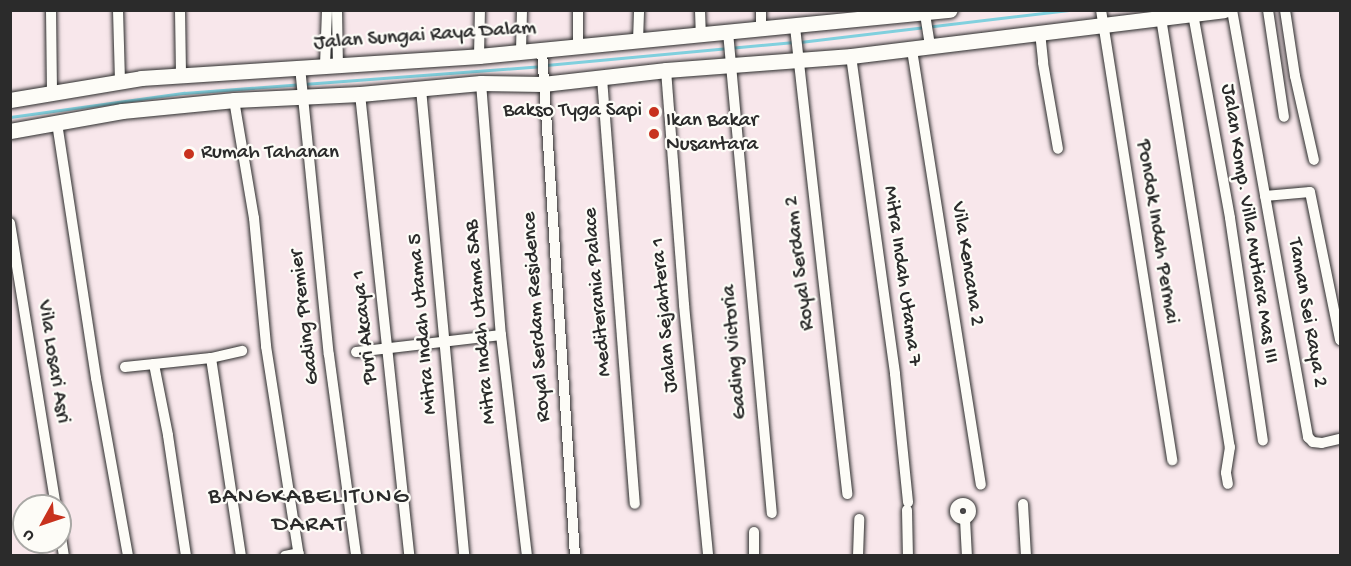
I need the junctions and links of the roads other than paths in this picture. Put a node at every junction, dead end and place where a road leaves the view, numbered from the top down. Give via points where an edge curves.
1 (51, 10) edge
2 (118, 10) edge
3 (180, 10) edge
4 (327, 10) edge
5 (337, 10) edge
6 (480, 10) edge
7 (522, 10) edge
8 (579, 10) edge
9 (639, 10) edge
10 (700, 10) edge
11 (760, 10) edge
12 (950, 10) edge
13 (1223, 10) edge
14 (1232, 10) edge
15 (1268, 10) edge
16 (1285, 10) edge
17 (923, 14) edge
18 (1193, 14) junction
19 (853, 16) edge
20 (1102, 18) edge
21 (1161, 18) junction
22 (761, 30) junction
23 (796, 31) junction
24 (1040, 32) junction
25 (701, 34) junction
26 (729, 35) junction
27 (638, 41) junction
28 (930, 42) junction
29 (578, 48) junction
30 (912, 50) junction
31 (521, 51) junction
32 (542, 54) junction
33 (797, 54) junction
34 (478, 56) junction
35 (851, 56) junction
36 (732, 59) junction
37 (332, 65) junction
38 (300, 70) junction
39 (666, 70) junction
40 (181, 75) junction
41 (602, 78) junction
42 (543, 80) junction
43 (120, 81) junction
44 (481, 84) junction
45 (421, 89) junction
46 (52, 92) junction
47 (360, 94) junction
48 (301, 96) junction
49 (10, 100) edge
50 (234, 100) junction
51 (1284, 117) dead end
52 (57, 123) junction
53 (10, 131) edge
54 (1058, 149) dead end
55 (1314, 160) dead end
56 (1265, 196) junction
57 (10, 223) edge
58 (501, 335) junction
59 (446, 340) junction
60 (1341, 340) edge
61 (389, 348) junction
62 (242, 351) dead end
63 (356, 352) dead end
64 (211, 358) junction
65 (154, 364) junction
66 (125, 367) dead end
67 (1341, 439) edge
68 (1263, 441) dead end
69 (1172, 460) dead end
70 (1228, 484) dead end
71 (981, 485) dead end
72 (54, 494) edge
73 (847, 494) dead end
74 (635, 504) dead end
75 (1023, 504) dead end
76 (772, 513) dead end
77 (859, 519) dead end
78 (965, 519) dead end
79 (754, 532) dead end
80 (299, 554) edge
81 (128, 555) edge
82 (186, 555) edge
83 (241, 555) edge
84 (285, 555) edge
85 (356, 555) edge
86 (409, 555) edge
87 (464, 555) edge
88 (527, 555) edge
89 (575, 555) edge
90 (708, 555) edge
91 (754, 555) edge
92 (858, 555) edge
93 (908, 555) edge
94 (967, 555) edge
95 (1026, 555) edge

1 - 46 street
2 - 43 street
3 - 40 street
4 - 37 street
5 - 37 street
6 - 34 street
7 - 31 street
8 - 29 street
9 - 27 street
10 - 25 street
11 - 22 street
12 - 17 street, Jalan Sungai Raya Dalam
13 - 18 street
14 - 56 street, Taman Sei Raya 2
15 - 51 street
16 - 55 street
17 - 19 street, Jalan Sungai Raya Dalam
17 - 28 street
18 - 21 street
18 - 68 street, Jalan Komp. Villa Mutiara Mas III via 1230,218
19 - 23 street, Jalan Sungai Raya Dalam
20 - 21 street
20 - 24 street
20 - 69 street, Pondok Indah Permai
21 - 70 street via 1230,447
22 - 23 street, Jalan Sungai Raya Dalam
22 - 26 street, Jalan Sungai Raya Dalam
23 - 33 street, Royal Serdam 2
24 - 28 street
24 - 54 street
25 - 26 street, Jalan Sungai Raya Dalam
25 - 27 street, Jalan Sungai Raya Dalam
26 - 36 street
27 - 29 street, Jalan Sungai Raya Dalam
28 - 30 street
29 - 32 street, Jalan Sungai Raya Dalam
30 - 35 street
30 - 71 street, Vila Kencana 2
31 - 32 street, Jalan Sungai Raya Dalam
31 - 34 street, Jalan Sungai Raya Dalam
32 - 42 street, Royal Serdam Residence
33 - 35 street
33 - 36 street
33 - 73 street, Royal Serdam 2
34 - 37 street, Jalan Sungai Raya Dalam
35 - 93 street, Mitra Indah Utama 7 via 895,374
36 - 39 street
36 - 76 street, Gading Victoria
37 - 38 street, Jalan Sungai Raya Dalam
38 - 40 street, Jalan Sungai Raya Dalam
38 - 48 street, Gading Premier
39 - 41 street
39 - 90 street, Jalan Sejahtera 1
40 - 43 street, Jalan Sungai Raya Dalam
41 - 42 street
41 - 74 street, Mediterania Palace
42 - 44 street
42 - 89 street, Royal Serdam Residence
43 - 46 street, Jalan Sungai Raya Dalam
44 - 45 street
44 - 58 street, Mitra Indah Utama 5AB
45 - 47 street
45 - 59 street, Mitra Indah Utama 5
46 - 49 street, Jalan Sungai Raya Dalam
47 - 48 street
47 - 61 street, Puri Akcaya 1
48 - 50 street
48 - 85 street, Gading Premier via 329,355
50 - 52 street via 122,111
50 - 80 street via 254,218 266,346
52 - 53 street
52 - 81 street
56 - 60 street, Taman Sei Raya 2 via 1311,192
56 - 67 street, Taman Sei Raya 2 via 1310,439
57 - 72 street, Vila Losari Asri
58 - 59 street
58 - 88 street, Mitra Indah Utama 5AB
59 - 61 street
59 - 87 street, Mitra Indah Utama 5
61 - 63 street
61 - 86 street, Puri Akcaya 1
62 - 64 street
64 - 65 street
64 - 83 street
65 - 66 street
65 - 82 street
75 - 95 street
77 - 92 street
78 - 94 street
79 - 91 street
80 - 84 street

